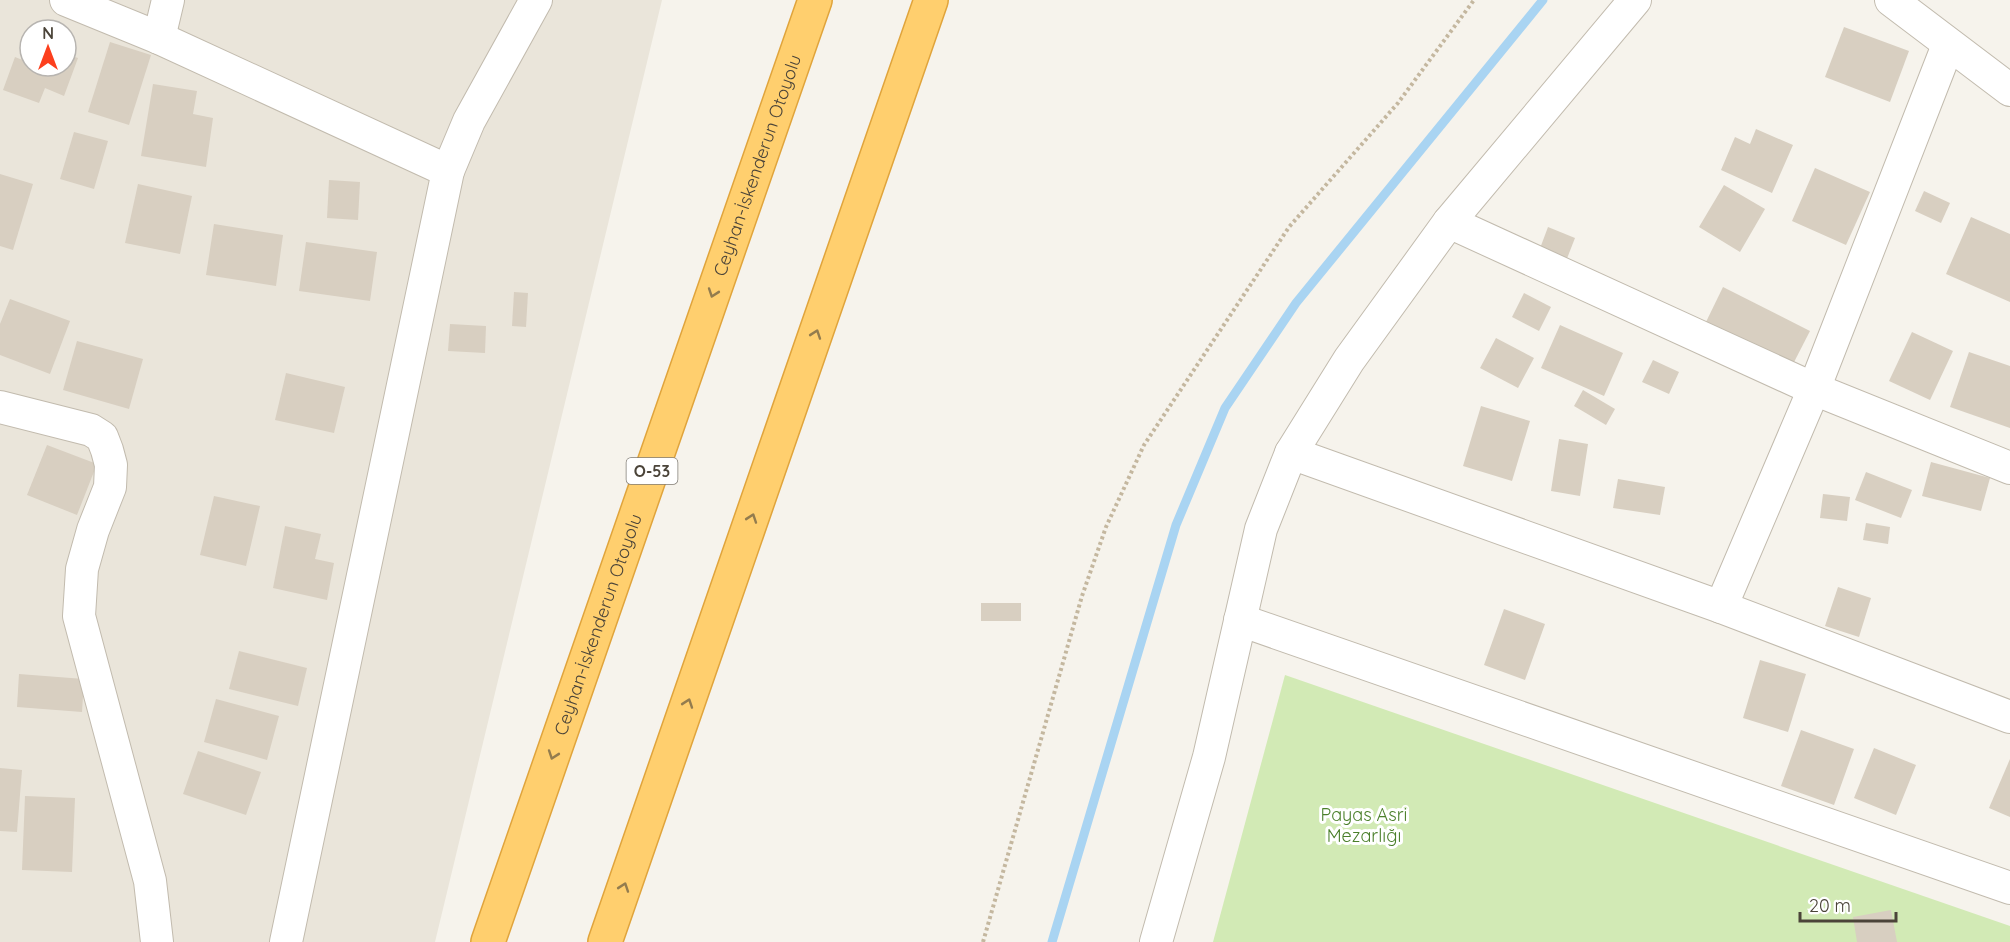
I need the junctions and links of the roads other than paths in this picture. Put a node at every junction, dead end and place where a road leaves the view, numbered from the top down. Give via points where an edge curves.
1 (66, 0) edge
2 (168, 0) edge
3 (536, 0) edge
4 (815, 0) edge
5 (931, 0) edge
6 (1635, 0) edge
7 (1891, 0) edge
8 (159, 38) junction
9 (1948, 45) junction
10 (2010, 90) edge
11 (448, 171) junction
12 (1449, 222) junction
13 (1814, 389) junction
14 (0, 407) edge
15 (1291, 453) junction
16 (2010, 468) edge
17 (1721, 607) junction
18 (1240, 620) junction
19 (2010, 717) edge
20 (2010, 888) edge
21 (157, 942) edge
22 (286, 942) edge
23 (488, 942) edge
24 (605, 942) edge
25 (1156, 942) edge

1 - 8 street
2 - 8 street
3 - 11 street via 469,121
4 -> 23 highway, Ceyhan-İskenderun Otoyolu / O-53
24 -> 5 highway
6 - 12 street
7 - 9 street
8 - 11 street
9 - 10 street
9 - 13 street
11 - 22 street
12 - 13 street
12 - 15 street via 1349,360
13 - 16 street
13 - 17 street
14 - 21 street via 91,430 102,437 107,450 110,487 82,569 79,616 150,881
15 - 17 street
15 - 18 street via 1261,529
17 - 19 street
18 - 20 street
18 - 25 street via 1209,757

